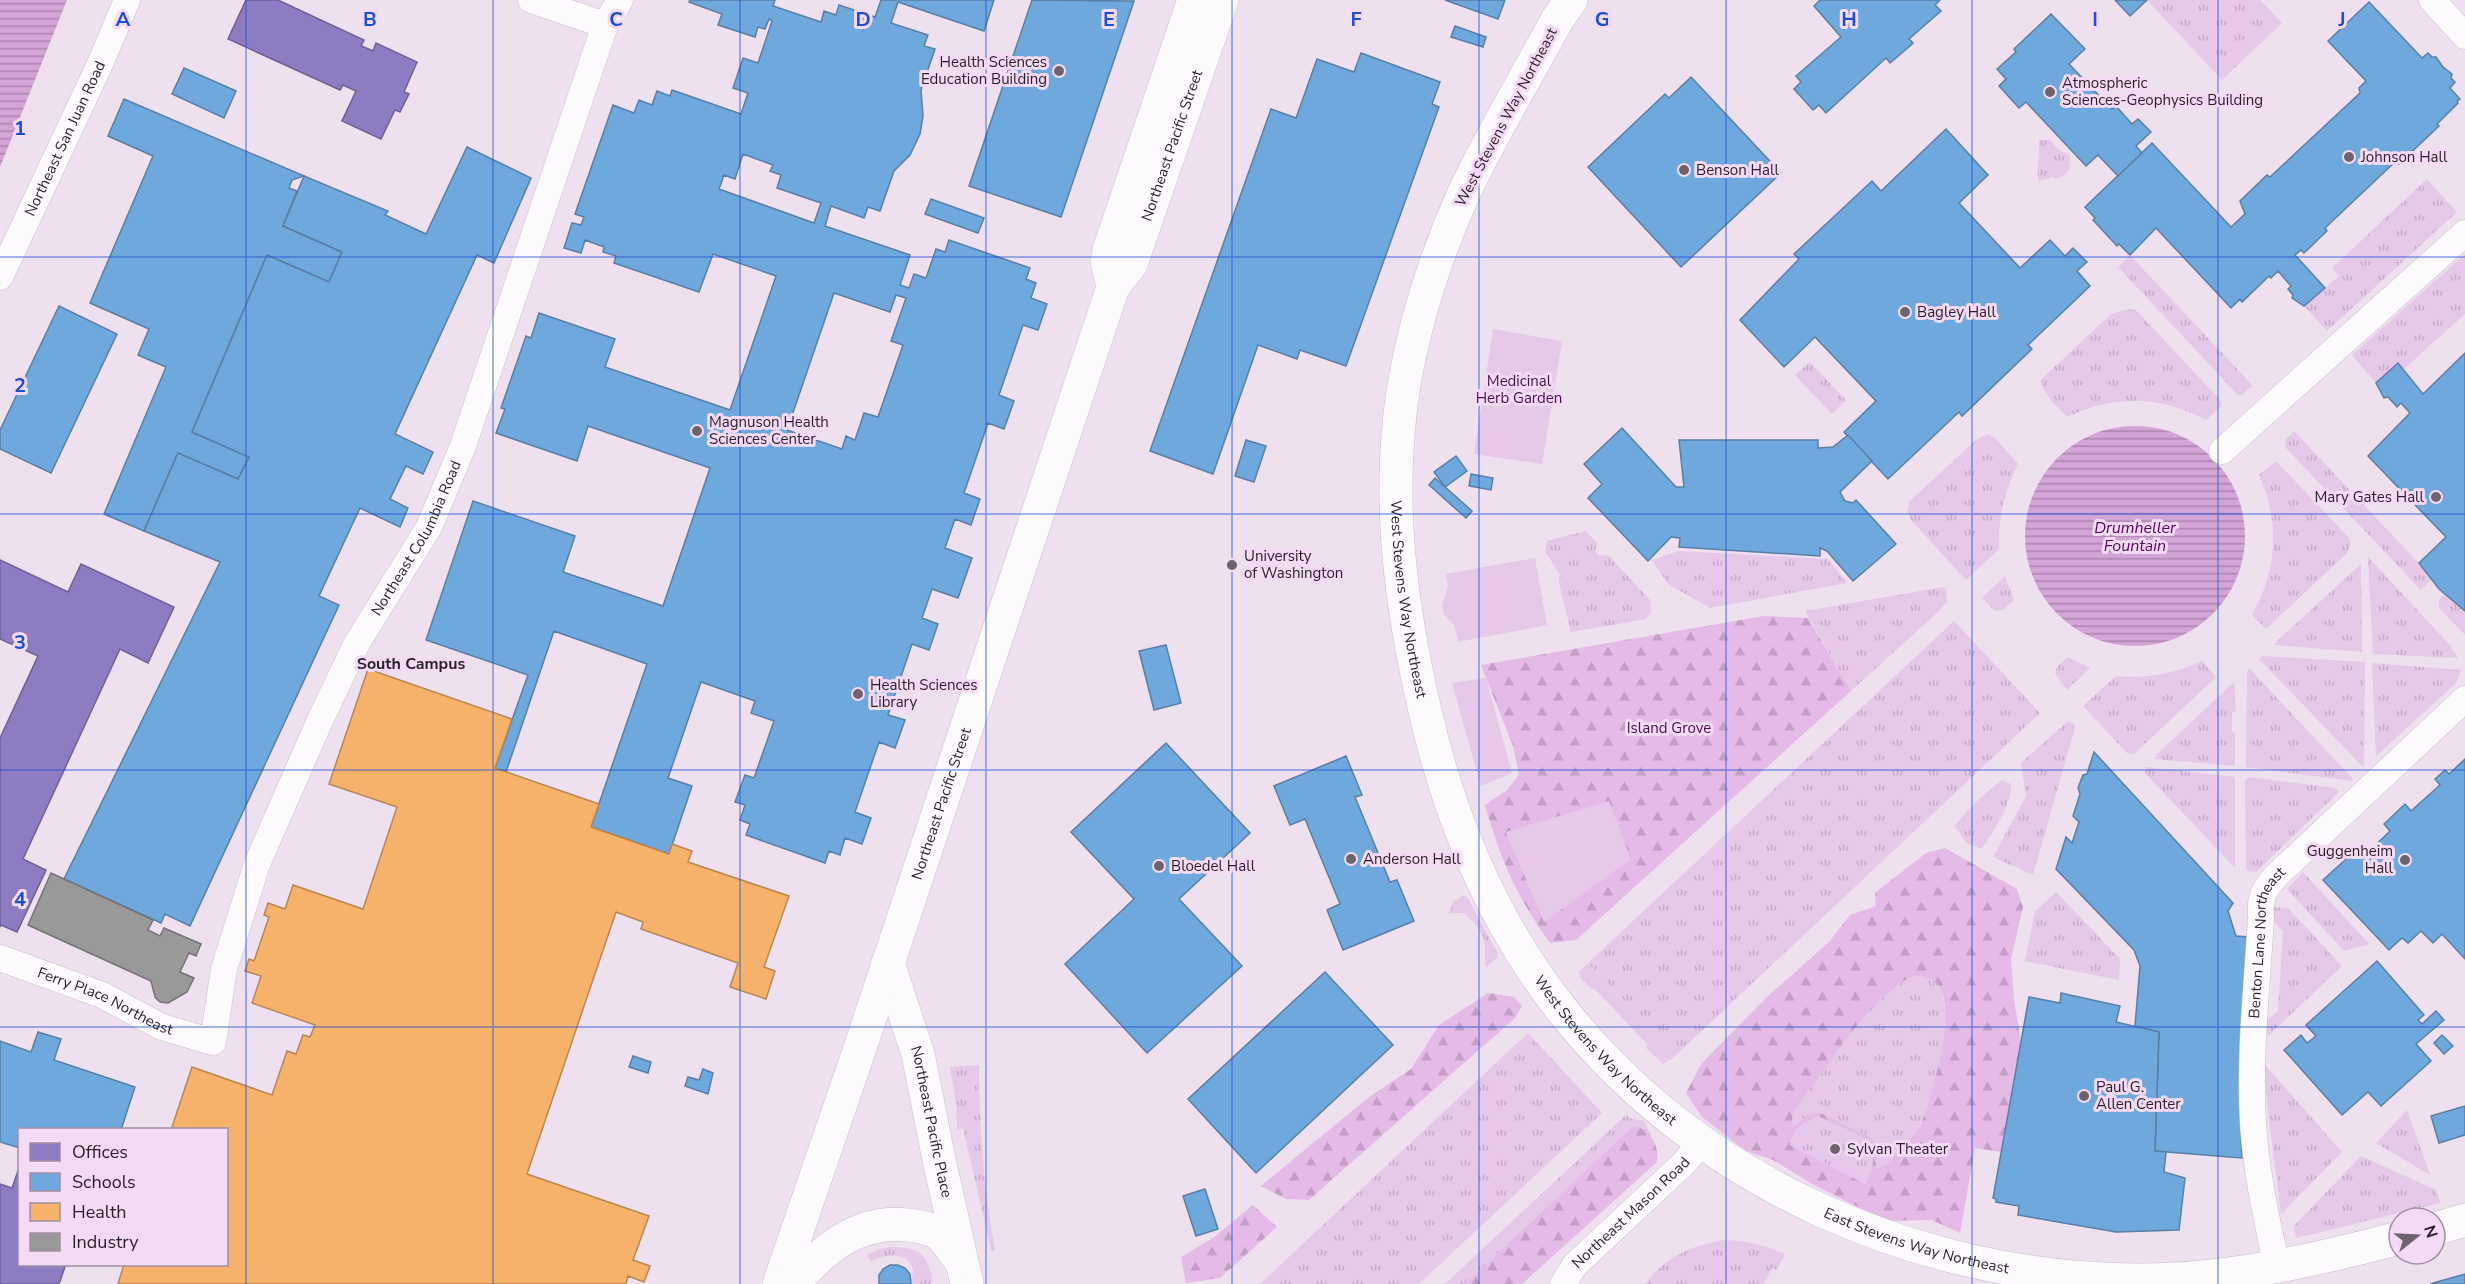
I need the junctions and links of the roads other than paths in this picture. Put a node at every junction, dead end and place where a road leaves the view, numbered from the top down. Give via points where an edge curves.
1 (127, 0) edge
2 (531, 0) edge
3 (595, 0) edge
4 (620, 0) edge
5 (1194, 0) edge
6 (1221, 0) edge
7 (1571, 0) edge
8 (2432, 0) edge
9 (605, 24) junction
10 (2465, 36) edge
11 (2465, 233) edge
12 (0, 277) edge
13 (1113, 287) junction
14 (2222, 451) dead end
15 (2465, 699) edge
16 (0, 958) edge
17 (888, 963) junction
18 (213, 1042) joint
19 (1701, 1143) junction
20 (2465, 1220) edge
21 (2447, 1225) edge
22 (2387, 1241) edge
23 (2277, 1268) junction
24 (964, 1272) edge
25 (779, 1284) edge
26 (793, 1284) edge
27 (1563, 1284) edge

1 - 12 street, Northeast San Juan Road
2 - 9 street
3 - 9 street
4 - 9 street, Northeast Columbia Road
5 - 13 main road, Northeast Pacific Street via 1109,250
6 - 13 main road, Northeast Pacific Street via 1131,264
7 - 19 main road, West Stevens Way Northeast via 1464,193 1421,310 1399,425 1396,519 1400,575 1417,675 1436,754 1457,820 1497,909 1539,977 1579,1031 1629,1081
8 - 10 street
9 - 18 street, Northeast Columbia Road via 463,446 429,527 357,643 257,864 222,977
11 - 14 street
13 - 17 main road, Northeast Pacific Street
15 - 23 street, Benton Lane Northeast via 2279,873 2259,903 2253,1123 2259,1186
16 - 18 street, Ferry Place Northeast via 102,995 162,1027
17 - 24 main road, Northeast Pacific Place via 918,1054
17 - 25 main road, Northeast Pacific Street
19 - 23 main road, East Stevens Way Northeast via 1818,1209 1882,1235 1965,1260 2060,1276 2140,1280
19 - 27 street, Northeast Mason Road via 1575,1264
20 - 21 main road
22 - 23 main road, East Stevens Way Northeast
24 - 26 main road via 937,1232 883,1224 839,1240

